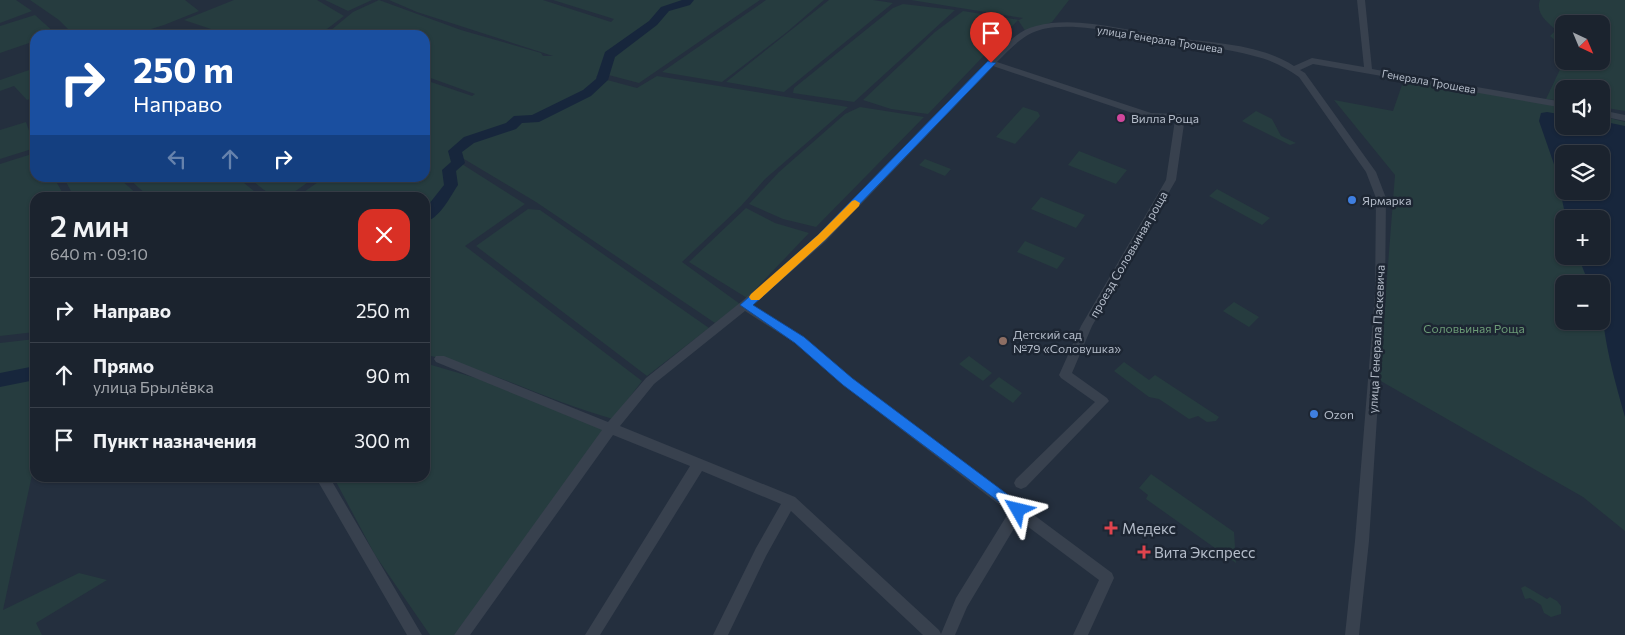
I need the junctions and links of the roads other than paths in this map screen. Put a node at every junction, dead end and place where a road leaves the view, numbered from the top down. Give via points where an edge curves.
1 (1361, 0) edge
2 (991, 63) junction
3 (1295, 69) junction
4 (1368, 70) junction
5 (1555, 103) edge
6 (1610, 115) edge
7 (1625, 118) edge
8 (745, 305) junction
9 (440, 359) dead end
10 (610, 428) junction
11 (699, 464) junction
12 (325, 482) edge
13 (1021, 483) dead end
14 (790, 501) junction
15 (1018, 510) junction
16 (415, 635) edge
17 (461, 635) edge
18 (592, 635) edge
19 (720, 635) edge
20 (934, 635) edge
21 (948, 635) edge
22 (1080, 635) edge
23 (1352, 635) edge

1 - 4 street
2 - 3 street, улица Генерала Трошева via 1024,32 1048,26 1068,26 1242,51
2 - 8 street via 822,238
2 - 13 street, проезд Соловьиная роща via 1150,116 1180,117 1171,180 1087,326 1065,375 1103,401
3 - 4 street, Генерала Трошева via 1312,61
3 - 23 street, улица Генерала Паскевича via 1371,172 1381,198 1380,293
4 - 5 street, Генерала Трошева
6 - 7 street
8 - 10 street via 650,381
8 - 15 street via 800,340 847,382
9 - 10 street
10 - 11 street
10 - 17 street
11 - 14 street
11 - 18 street
12 - 16 street
14 - 19 street
14 - 20 street
15 - 21 street via 961,603
15 - 22 street via 1107,578

